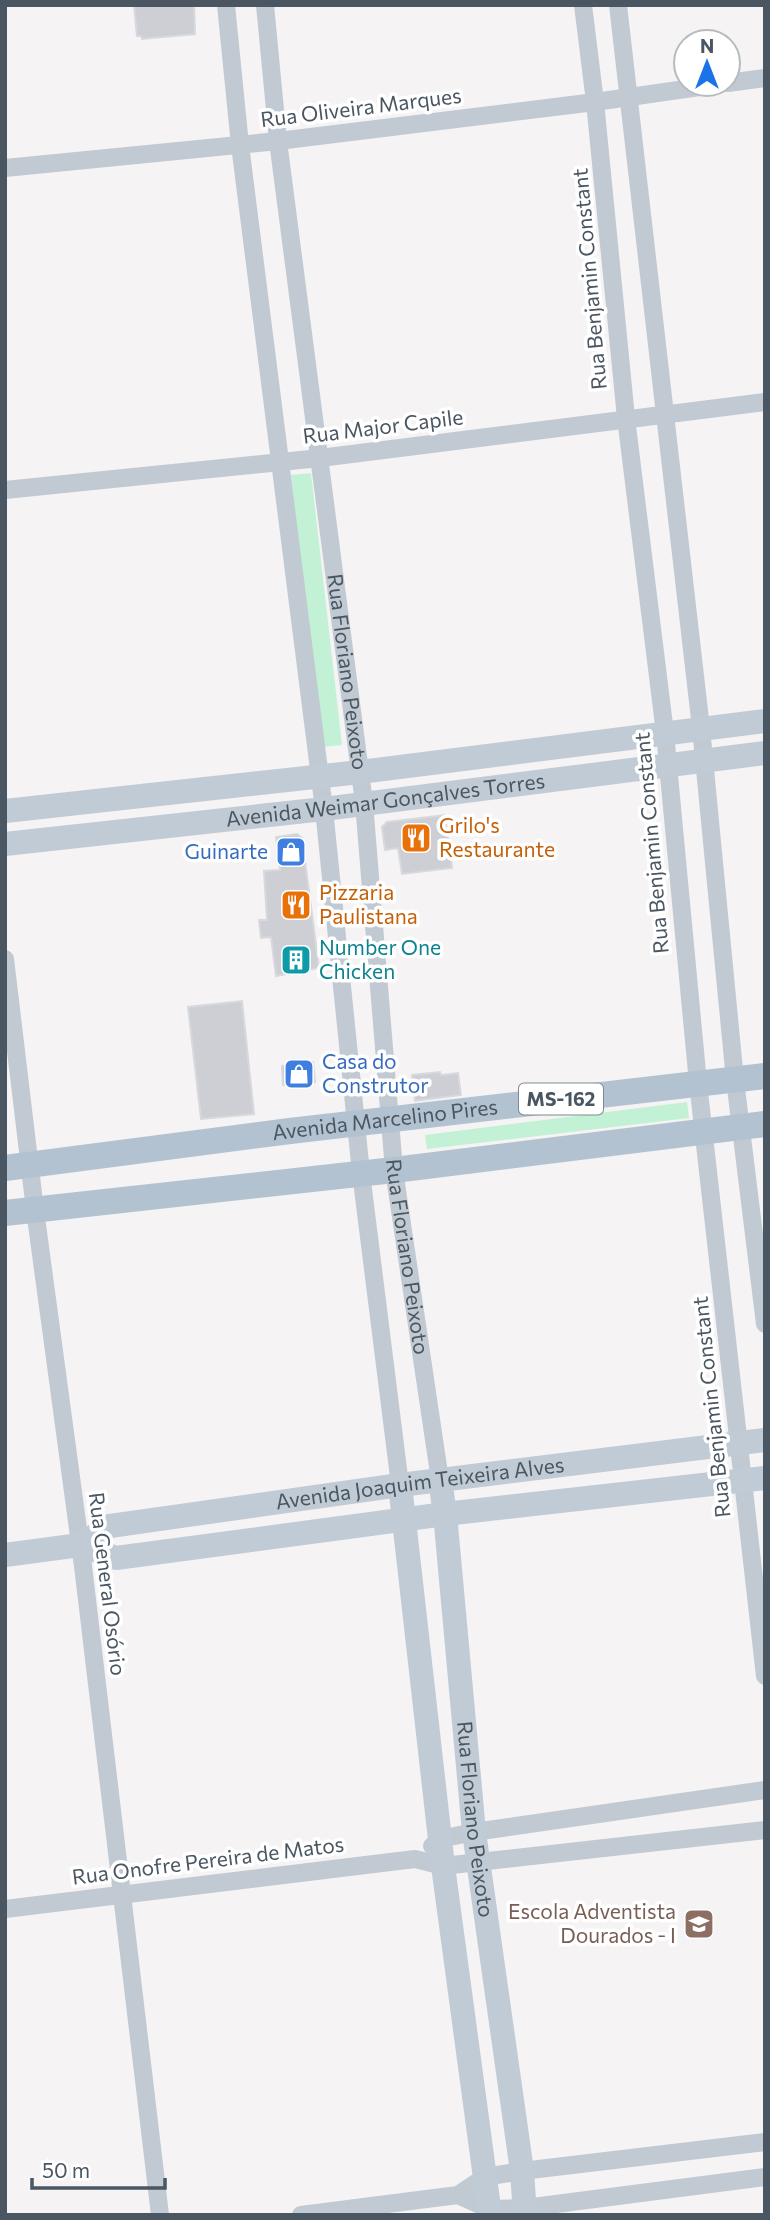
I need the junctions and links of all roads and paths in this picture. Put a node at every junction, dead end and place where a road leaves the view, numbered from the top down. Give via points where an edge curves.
1 (226, 5) edge
2 (265, 5) edge
3 (583, 5) edge
4 (618, 5) edge
5 (765, 78) edge
6 (742, 81) edge
7 (672, 90) edge
8 (629, 96) junction
9 (595, 102) junction
10 (278, 141) junction
11 (240, 145) junction
12 (5, 168) edge
13 (765, 402) edge
14 (664, 414) junction
15 (626, 418) junction
16 (320, 458) junction
17 (280, 462) junction
18 (5, 489) edge
19 (765, 721) edge
20 (701, 728) junction
21 (665, 733) junction
22 (765, 753) edge
23 (703, 761) junction
24 (668, 765) junction
25 (360, 772) junction
26 (319, 777) junction
27 (364, 803) junction
28 (324, 809) junction
29 (5, 811) edge
30 (5, 845) edge
31 (5, 959) edge
32 (765, 1076) edge
33 (735, 1080) junction
34 (698, 1083) junction
35 (390, 1120) junction
36 (358, 1124) junction
37 (753, 1125) edge
38 (704, 1131) junction
39 (17, 1166) edge
40 (394, 1170) junction
41 (361, 1173) junction
42 (34, 1210) junction
43 (5, 1213) edge
44 (765, 1324) edge
45 (765, 1440) edge
46 (739, 1442) junction
47 (754, 1479) edge
48 (440, 1480) junction
49 (400, 1485) junction
50 (445, 1514) junction
51 (404, 1520) junction
52 (80, 1545) junction
53 (5, 1555) edge
54 (765, 1676) edge
55 (765, 1790) edge
56 (765, 1830) edge
57 (474, 1832) junction
58 (440, 1839) junction
59 (415, 1859) junction
60 (478, 1861) junction
61 (443, 1866) junction
62 (122, 1894) junction
63 (5, 1909) edge
64 (765, 2142) edge
65 (522, 2171) junction
66 (485, 2177) junction
67 (765, 2177) edge
68 (458, 2195) junction
69 (525, 2211) edge
70 (490, 2212) edge
71 (160, 2215) edge
72 (301, 2215) edge

1 - 11 street, Rua Floriano Peixoto
2 - 10 street, Rua Floriano Peixoto
3 - 9 street, Rua Benjamin Constant
4 - 8 street
5 - 6 street
7 - 8 street, Rua Oliveira Marques
8 - 9 street, Rua Oliveira Marques
8 - 14 street
9 - 10 street, Rua Oliveira Marques
9 - 15 street, Rua Benjamin Constant
10 - 11 street, Rua Oliveira Marques
10 - 16 street, Rua Floriano Peixoto
11 - 12 street, Rua Oliveira Marques
11 - 17 street, Rua Floriano Peixoto
13 - 14 street, Rua Major Capile
14 - 15 street, Rua Major Capile
14 - 20 street
15 - 16 street, Rua Major Capile
15 - 21 street, Rua Benjamin Constant
16 - 17 street, Rua Major Capile
16 - 25 street, Rua Floriano Peixoto
17 - 18 street, Rua Major Capile
17 - 26 street, Rua Floriano Peixoto
19 - 20 main road, Avenida Weimar Gonçalves Torres
20 - 21 main road, Avenida Weimar Gonçalves Torres
20 - 23 street
21 - 24 street, Rua Benjamin Constant
21 - 25 main road, Avenida Weimar Gonçalves Torres
22 - 23 main road, Avenida Weimar Gonçalves Torres
23 - 24 main road, Avenida Weimar Gonçalves Torres
23 - 33 street
24 - 27 main road, Avenida Weimar Gonçalves Torres
24 - 34 street, Rua Benjamin Constant
25 - 26 main road, Avenida Weimar Gonçalves Torres
25 - 27 street, Rua Floriano Peixoto
26 - 28 street, Rua Floriano Peixoto
26 - 29 main road, Avenida Weimar Gonçalves Torres
27 - 28 main road, Avenida Weimar Gonçalves Torres
27 - 35 street, Rua Floriano Peixoto
28 - 30 main road, Avenida Weimar Gonçalves Torres
28 - 36 street, Rua Floriano Peixoto
31 - 39 street, Rua General Osório
32 - 33 main road, Avenida Marcelino Pires / MS-162
33 - 34 main road, Avenida Marcelino Pires / MS-162
33 - 37 street
34 - 35 main road, Avenida Marcelino Pires / MS-162
34 - 38 street, Rua Benjamin Constant
35 - 36 main road, Avenida Marcelino Pires / MS-162
35 - 40 street, Rua Floriano Peixoto
36 - 39 main road, Avenida Marcelino Pires / MS-162
36 - 41 street, Rua Floriano Peixoto
37 - 38 main road, MS-162
37 - 44 street
38 - 40 main road, MS-162
38 - 46 street, Rua Benjamin Constant
39 - 42 street, Rua General Osório
40 - 41 main road, MS-162
40 - 48 street, Rua Floriano Peixoto
41 - 42 main road, MS-162
41 - 49 street, Rua Floriano Peixoto
42 - 43 main road, MS-162
42 - 52 street, Rua General Osório
45 - 46 main road, Avenida Joaquim Teixeira Alves
46 - 47 street, Rua Benjamin Constant
46 - 48 main road, Avenida Joaquim Teixeira Alves
47 - 50 main road, Avenida Joaquim Teixeira Alves
47 - 54 street, Rua Benjamin Constant
48 - 49 main road, Avenida Joaquim Teixeira Alves
48 - 50 main road, Rua Floriano Peixoto
49 - 51 main road, Rua Floriano Peixoto
49 - 52 main road, Avenida Joaquim Teixeira Alves via 110,1526
50 - 51 main road, Avenida Joaquim Teixeira Alves
50 - 57 main road, Rua Floriano Peixoto
51 - 52 main road, Avenida Joaquim Teixeira Alves via 116,1558
51 - 58 main road, Rua Floriano Peixoto
52 - 53 main road, Avenida Joaquim Teixeira Alves
52 - 62 street, Rua General Osório
55 - 57 street
56 - 60 street, Rua Onofre Pereira de Matos
57 - 58 street
57 - 60 main road, Rua Floriano Peixoto
58 - 59 street
58 - 61 main road, Rua Floriano Peixoto
59 - 61 street, Rua Onofre Pereira de Matos
59 - 62 street, Rua Onofre Pereira de Matos
60 - 61 street, Rua Onofre Pereira de Matos
60 - 65 main road, Rua Floriano Peixoto
61 - 66 main road, Rua Floriano Peixoto
62 - 63 street, Rua Onofre Pereira de Matos
62 - 71 street, Rua General Osório
64 - 65 street
65 - 66 street
65 - 69 main road, Rua Floriano Peixoto
66 - 68 street
66 - 70 main road, Rua Floriano Peixoto
67 - 69 street
68 - 70 street
68 - 72 street
69 - 70 street

